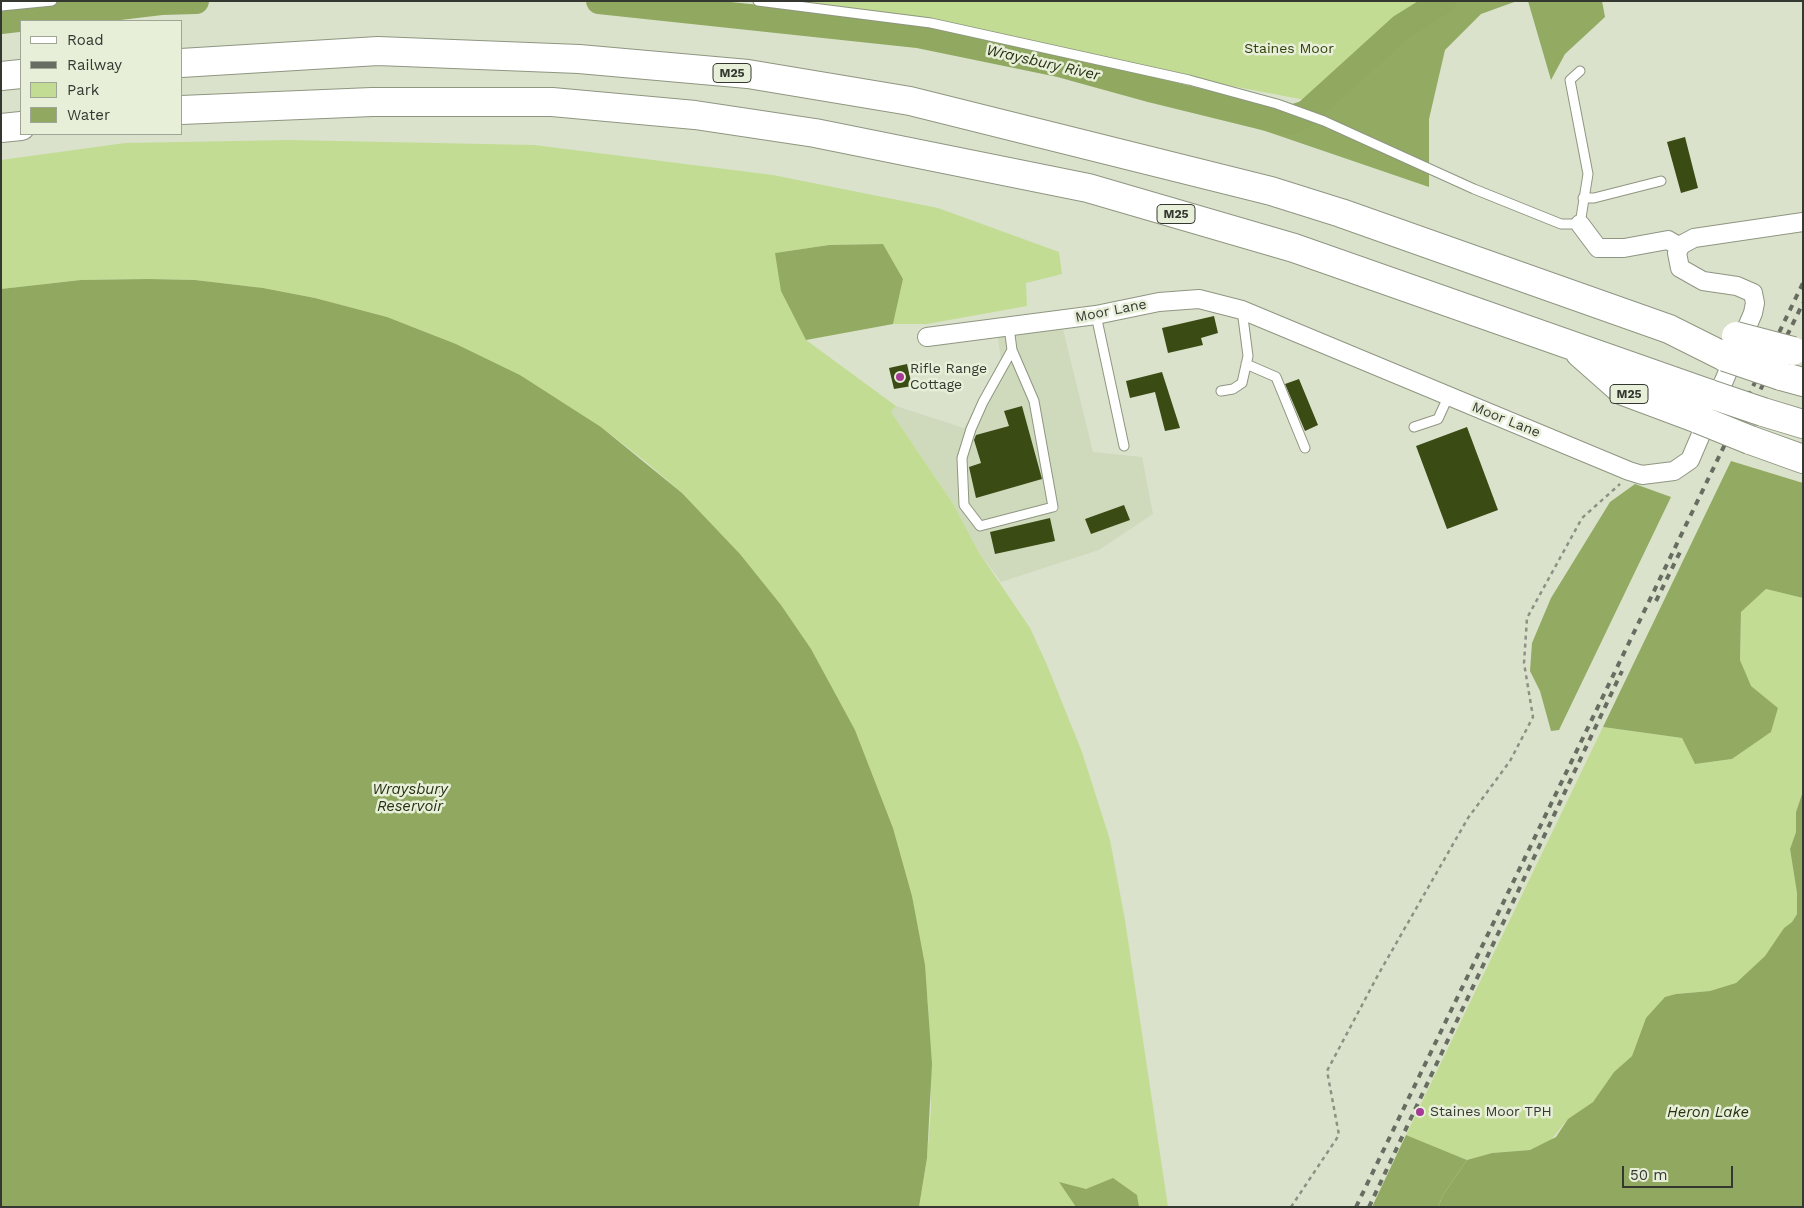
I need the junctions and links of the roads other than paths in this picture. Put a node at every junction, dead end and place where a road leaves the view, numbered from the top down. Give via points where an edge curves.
1 (52, 1) edge
2 (758, 1) edge
3 (1, 6) edge
4 (182, 64) edge
5 (1580, 71) dead end
6 (20, 74) edge
7 (1, 76) edge
8 (182, 110) edge
9 (20, 126) edge
10 (1, 128) edge
11 (1661, 181) dead end
12 (1583, 198) junction
13 (1801, 222) edge
14 (1580, 224) junction
15 (1680, 247) junction
16 (1242, 310) junction
17 (1096, 315) junction
18 (1008, 327) junction
19 (927, 337) dead end
20 (1730, 346) junction
21 (1574, 347) junction
22 (1012, 350) junction
23 (1798, 352) edge
24 (1246, 364) junction
25 (1792, 379) edge
26 (1221, 391) dead end
27 (1448, 397) junction
28 (1803, 424) edge
29 (1414, 427) dead end
30 (1124, 446) dead end
31 (1305, 448) dead end
32 (1803, 460) edge

1 - 3 lane
2 - 14 lane via 931,23 1189,80 1277,104 1324,121 1474,189 1561,224
4 - 20 highway, M25 via 378,51 580,59 748,74 910,102 1271,191 1669,329
5 - 12 lane via 1570,80 1588,174
6 - 7 highway
8 - 21 highway, M25 via 372,102 552,102 695,115 815,133 1088,188 1294,248
9 - 10 highway
11 - 12 lane
12 - 14 lane
13 - 15 street via 1694,238 1686,240
14 - 15 street via 1598,248 1624,248 1668,240
15 - 27 street, Moor Lane via 1677,253 1680,268 1703,281 1737,286 1752,293 1755,304 1690,460 1674,471 1642,475 1629,471
16 - 17 street, Moor Lane via 1199,299 1128,307
16 - 24 lane via 1248,356
16 - 27 street, Moor Lane
17 - 18 street, Moor Lane
17 - 30 lane
18 - 19 street, Moor Lane
18 - 22 lane
20 - 23 highway, M25, bridge
20 - 25 highway, M25, bridge
21 - 28 highway, M25, bridge
21 - 32 highway, M25, bridge via 1623,391
22 - 22 lane via 1034,401 1053,507 980,526 964,505 962,458 983,402
24 - 26 lane via 1242,383
24 - 31 lane via 1276,377
27 - 29 lane via 1438,419

